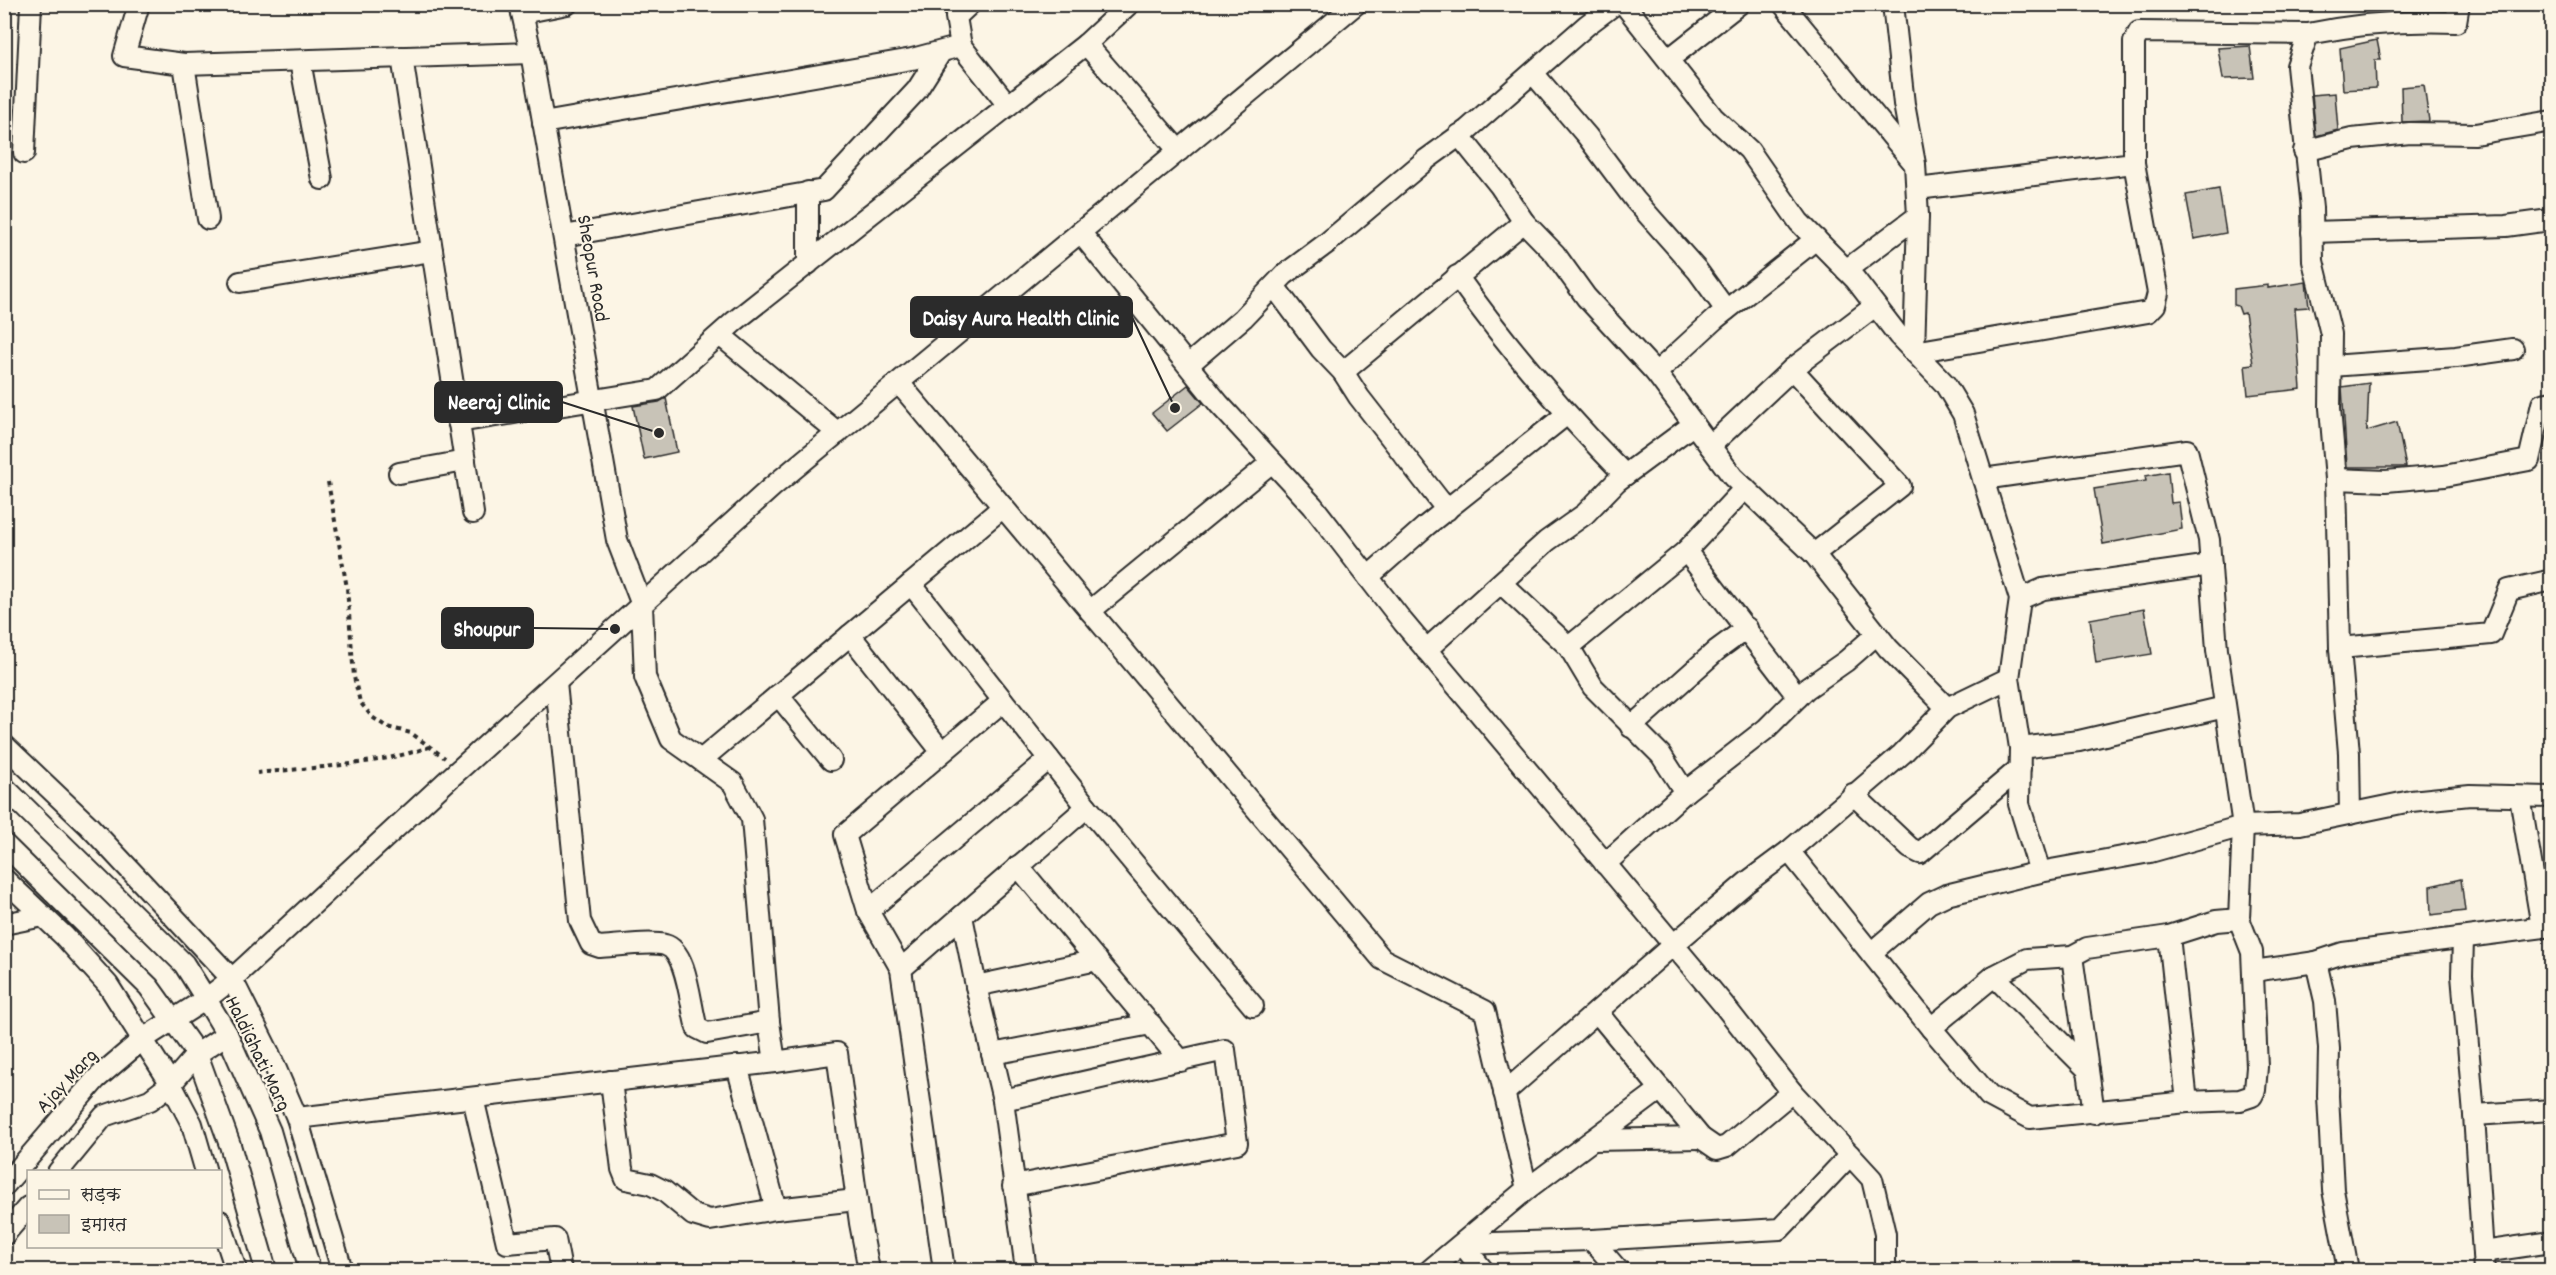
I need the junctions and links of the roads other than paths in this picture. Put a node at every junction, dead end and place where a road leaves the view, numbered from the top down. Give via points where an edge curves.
1 (31, 4) edge
2 (139, 4) edge
3 (567, 4) edge
4 (970, 4) edge
5 (1129, 4) edge
6 (1356, 4) edge
7 (1615, 4) edge
8 (1624, 4) edge
9 (1739, 4) edge
10 (1783, 4) edge
11 (1893, 4) edge
12 (2459, 4) edge
13 (521, 9) edge
14 (2308, 34) junction
15 (1086, 44) junction
16 (961, 46) junction
17 (941, 52) junction
18 (531, 53) junction
19 (402, 57) junction
20 (1669, 59) junction
21 (300, 61) junction
22 (184, 64) junction
23 (1533, 73) junction
24 (1008, 105) junction
25 (2552, 121) edge
26 (543, 123) junction
27 (1459, 135) junction
28 (1179, 151) junction
29 (2304, 151) junction
30 (24, 153) dead end
31 (2134, 163) junction
32 (1915, 164) junction
33 (322, 179) dead end
34 (1917, 189) junction
35 (808, 192) junction
36 (1918, 216) junction
37 (208, 219) dead end
38 (2550, 220) edge
39 (1524, 222) junction
40 (1080, 232) junction
41 (2312, 232) junction
42 (564, 236) junction
43 (1816, 239) junction
44 (432, 251) junction
45 (808, 264) junction
46 (1846, 270) junction
47 (1457, 276) junction
48 (240, 282) dead end
49 (1274, 286) junction
50 (1875, 306) junction
51 (1726, 310) junction
52 (720, 334) junction
53 (2513, 349) dead end
54 (1914, 352) junction
55 (1188, 365) junction
56 (2331, 366) junction
57 (1792, 369) junction
58 (1343, 372) junction
59 (1656, 373) junction
60 (899, 383) junction
61 (592, 400) junction
62 (2552, 402) edge
63 (1567, 414) junction
64 (458, 422) junction
65 (1694, 424) junction
66 (838, 434) junction
67 (1710, 446) junction
68 (465, 461) junction
69 (1272, 462) junction
70 (399, 473) dead end
71 (1625, 476) junction
72 (1983, 479) junction
73 (2336, 479) junction
74 (1745, 488) junction
75 (1003, 507) junction
76 (1447, 510) junction
77 (473, 513) dead end
78 (1686, 551) junction
79 (1814, 554) junction
80 (2211, 565) junction
81 (1368, 577) junction
82 (2552, 580) edge
83 (1501, 583) junction
84 (911, 584) junction
85 (2020, 598) junction
86 (642, 605) junction
87 (1090, 611) junction
88 (1747, 628) junction
89 (1877, 634) junction
90 (850, 635) junction
91 (1569, 646) junction
92 (2340, 648) junction
93 (1426, 650) junction
94 (2009, 678) junction
95 (556, 683) junction
96 (778, 695) junction
97 (1798, 697) junction
98 (1003, 701) junction
99 (2225, 707) junction
100 (1947, 708) junction
101 (1631, 727) junction
102 (4, 745) edge
103 (2020, 748) junction
104 (942, 752) junction
105 (1049, 759) junction
106 (701, 760) junction
107 (831, 760) dead end
108 (2020, 768) junction
109 (4, 787) edge
110 (1685, 792) junction
111 (1853, 794) junction
112 (2520, 797) junction
113 (2552, 797) edge
114 (1088, 807) junction
115 (2350, 814) junction
116 (2243, 826) junction
117 (4, 844) edge
118 (1789, 851) junction
119 (1605, 864) junction
120 (1018, 866) junction
121 (2040, 872) junction
122 (4, 879) edge
123 (868, 911) junction
124 (43, 916) junction
125 (962, 916) junction
126 (2240, 919) junction
127 (4, 924) edge
128 (2547, 927) edge
129 (2169, 936) junction
130 (2463, 939) junction
131 (1673, 945) junction
132 (1871, 953) junction
133 (2072, 956) junction
134 (1097, 960) junction
135 (2316, 962) junction
136 (901, 969) junction
137 (2253, 971) junction
138 (1994, 976) junction
139 (231, 979) junction
140 (976, 986) junction
141 (206, 999) junction
142 (1253, 1006) dead end
143 (1597, 1012) junction
144 (174, 1020) junction
145 (769, 1022) junction
146 (1151, 1024) junction
147 (1931, 1028) junction
148 (228, 1034) junction
149 (143, 1039) junction
150 (197, 1054) junction
151 (992, 1054) junction
152 (1181, 1061) junction
153 (775, 1062) junction
154 (737, 1066) junction
155 (2088, 1070) junction
156 (611, 1081) junction
157 (171, 1084) junction
158 (1661, 1089) junction
159 (1792, 1092) junction
160 (1504, 1093) junction
161 (473, 1098) junction
162 (1003, 1100) junction
163 (2187, 1102) junction
164 (2552, 1110) edge
165 (2094, 1113) junction
166 (2474, 1115) junction
167 (297, 1118) junction
168 (1701, 1138) junction
169 (1593, 1140) junction
170 (1850, 1155) junction
171 (60, 1170) edge
172 (205, 1170) edge
173 (4, 1186) edge
174 (1013, 1186) junction
175 (1527, 1189) junction
176 (856, 1200) junction
177 (27, 1208) edge
178 (776, 1209) junction
179 (222, 1227) edge
180 (4, 1235) edge
181 (1592, 1240) junction
182 (2552, 1242) edge
183 (1462, 1244) junction
184 (2483, 1261) edge
185 (236, 1270) edge
186 (266, 1270) edge
187 (310, 1270) edge
188 (342, 1270) edge
189 (561, 1270) edge
190 (868, 1270) edge
191 (944, 1270) edge
192 (1026, 1270) edge
193 (1430, 1270) edge
194 (1483, 1270) edge
195 (1618, 1270) edge
196 (1885, 1270) edge
197 (2348, 1270) edge

1 - 30 street
2 - 22 street via 124,56
3 - 13 street
4 - 16 street via 956,17
5 - 15 street
6 - 28 street, Ajay Marg
7 - 23 street
8 - 20 street
9 - 20 street
10 - 32 street
11 - 32 street
12 - 14 street via 2456,22 2399,21
13 - 18 street, Sheopur Road
14 - 29 street via 2297,66
14 - 31 street via 2139,32 2134,42
15 - 24 street
15 - 28 street
16 - 17 street
16 - 24 street
17 - 26 street
17 - 35 street via 917,90 824,190
18 - 19 street
18 - 26 street, Sheopur Road
19 - 21 street
19 - 44 street
20 - 43 street via 1713,117 1749,150 1799,222
21 - 22 street
21 - 33 street
22 - 37 street
23 - 27 street
23 - 51 street
24 - 45 street
25 - 29 street via 2475,134 2410,133 2352,138
26 - 42 street, Sheopur Road
27 - 39 street
27 - 49 street
28 - 40 street, Ajay Marg
29 - 41 street
31 - 34 street
31 - 54 street via 2158,293 2148,312
32 - 34 street
34 - 36 street
35 - 42 street
35 - 45 street
36 - 46 street
36 - 54 street
38 - 41 street via 2506,226
39 - 47 street
39 - 59 street via 1556,254 1586,297
40 - 55 street
40 - 60 street, Ajay Marg
41 - 56 street via 2313,261 2331,334
42 - 61 street, Sheopur Road
43 - 46 street
43 - 51 street
44 - 48 street
44 - 64 street
45 - 52 street
46 - 50 street
47 - 58 street
47 - 63 street via 1494,328
49 - 55 street
49 - 58 street
50 - 54 street
50 - 57 street
51 - 59 street
52 - 61 street via 657,390
52 - 66 street
53 - 56 street
54 - 72 street via 1946,384 1963,414
55 - 69 street
56 - 73 street
57 - 67 street
57 - 79 street via 1900,486
58 - 76 street
59 - 65 street
60 - 66 street, Ajay Marg
60 - 75 street
61 - 64 street
61 - 86 street, Sheopur Road via 617,540
62 - 73 street via 2542,404 2529,460 2444,476 2386,481
63 - 71 street
63 - 76 street
64 - 68 street
65 - 67 street
65 - 71 street
66 - 86 street, Ajay Marg
67 - 74 street
68 - 70 street
68 - 77 street
69 - 81 street via 1313,506
69 - 87 street
71 - 83 street via 1586,514 1547,541
72 - 80 street via 2187,450 2209,540
72 - 85 street
73 - 92 street
74 - 78 street
74 - 79 street
75 - 84 street
75 - 87 street
76 - 81 street
78 - 88 street
78 - 91 street
79 - 89 street
80 - 85 street via 2043,589
80 - 99 street
81 - 93 street
82 - 92 street via 2509,590 2491,634
83 - 91 street
83 - 93 street
84 - 90 street
84 - 98 street
85 - 94 street
86 - 95 street, Ajay Marg
86 - 106 street, Sheopur Road via 645,677 671,739
87 - 160 street via 1382,959 1485,1011
88 - 97 street
88 - 101 street
89 - 97 street
89 - 100 street
90 - 96 street
90 - 104 street
91 - 101 street via 1593,687
92 - 115 street
93 - 119 street
94 - 100 street
94 - 103 street
95 - 139 street, Ajay Marg
95 - 145 street via 580,921 591,944 664,945 676,950 697,1028 707,1033
96 - 106 street
96 - 107 street
97 - 110 street via 1766,729
98 - 104 street
98 - 105 street
99 - 103 street via 2079,741
99 - 116 street
100 - 111 street via 1902,754
101 - 110 street via 1660,755
102 - 139 street via 88,825
103 - 108 street
104 - 123 street via 845,835
105 - 114 street
105 - 123 street
106 - 145 street, Sheopur Road via 733,783 752,819
108 - 111 street via 1920,853
108 - 121 street via 2019,804
109 - 141 street, HaldiGhati Marg via 184,963
110 - 119 street
111 - 118 street
112 - 113 street
112 - 115 street via 2470,795 2411,801
112 - 128 street
114 - 120 street
114 - 142 street
115 - 116 street via 2300,824
116 - 121 street via 2150,852
116 - 126 street
117 - 144 street via 149,987
118 - 131 street
118 - 132 street
119 - 131 street
120 - 125 street
120 - 134 street
121 - 132 street via 1946,895 1929,903
122 - 124 street
123 - 136 street
124 - 127 street
124 - 149 street via 108,985
125 - 136 street
125 - 140 street
126 - 129 street via 2216,921
126 - 137 street via 2252,952
128 - 130 street
129 - 133 street via 2087,948
129 - 163 street
130 - 135 street via 2343,953
130 - 166 street via 2462,975
131 - 143 street
131 - 159 street
132 - 147 street
133 - 138 street via 2027,958
133 - 155 street
134 - 140 street
134 - 146 street
135 - 137 street
135 - 197 street via 2325,1001 2329,1049 2333,1190
136 - 191 street
137 - 163 street via 2257,1067 2252,1096
138 - 147 street
138 - 155 street
139 - 141 street, Ajay Marg
139 - 167 street
140 - 151 street
141 - 144 street, Ajay Marg
141 - 148 street, HaldiGhati Marg
143 - 158 street
143 - 160 street
144 - 149 street, Ajay Marg
144 - 150 street
145 - 153 street, Sheopur Road
146 - 151 street
146 - 152 street
147 - 165 street via 1989,1095 2030,1118
148 - 150 street
148 - 187 street, HaldiGhati Marg via 270,1131
149 - 157 street
149 - 173 street, Ajay Marg via 96,1079
150 - 157 street
150 - 186 street via 230,1145
151 - 162 street
152 - 162 street
152 - 174 street via 1225,1050 1238,1143
153 - 154 street
153 - 176 street via 837,1053
154 - 156 street
154 - 178 street
155 - 165 street
156 - 161 street
156 - 178 street via 622,1169 627,1179 651,1184 693,1215 710,1220
157 - 171 street via 150,1100 104,1116
157 - 172 street via 192,1124
158 - 168 street
158 - 169 street
159 - 168 street via 1727,1146 1718,1149
159 - 170 street
160 - 175 street
161 - 167 street
161 - 189 street via 507,1243 555,1239
162 - 174 street
163 - 165 street
164 - 166 street
166 - 184 street
167 - 188 street
168 - 169 street
169 - 175 street
170 - 181 street via 1780,1228
170 - 196 street via 1872,1179 1885,1234
174 - 192 street
175 - 183 street
176 - 178 street
176 - 190 street
177 - 180 street
179 - 185 street
181 - 183 street
181 - 195 street
182 - 184 street
183 - 193 street
183 - 194 street

